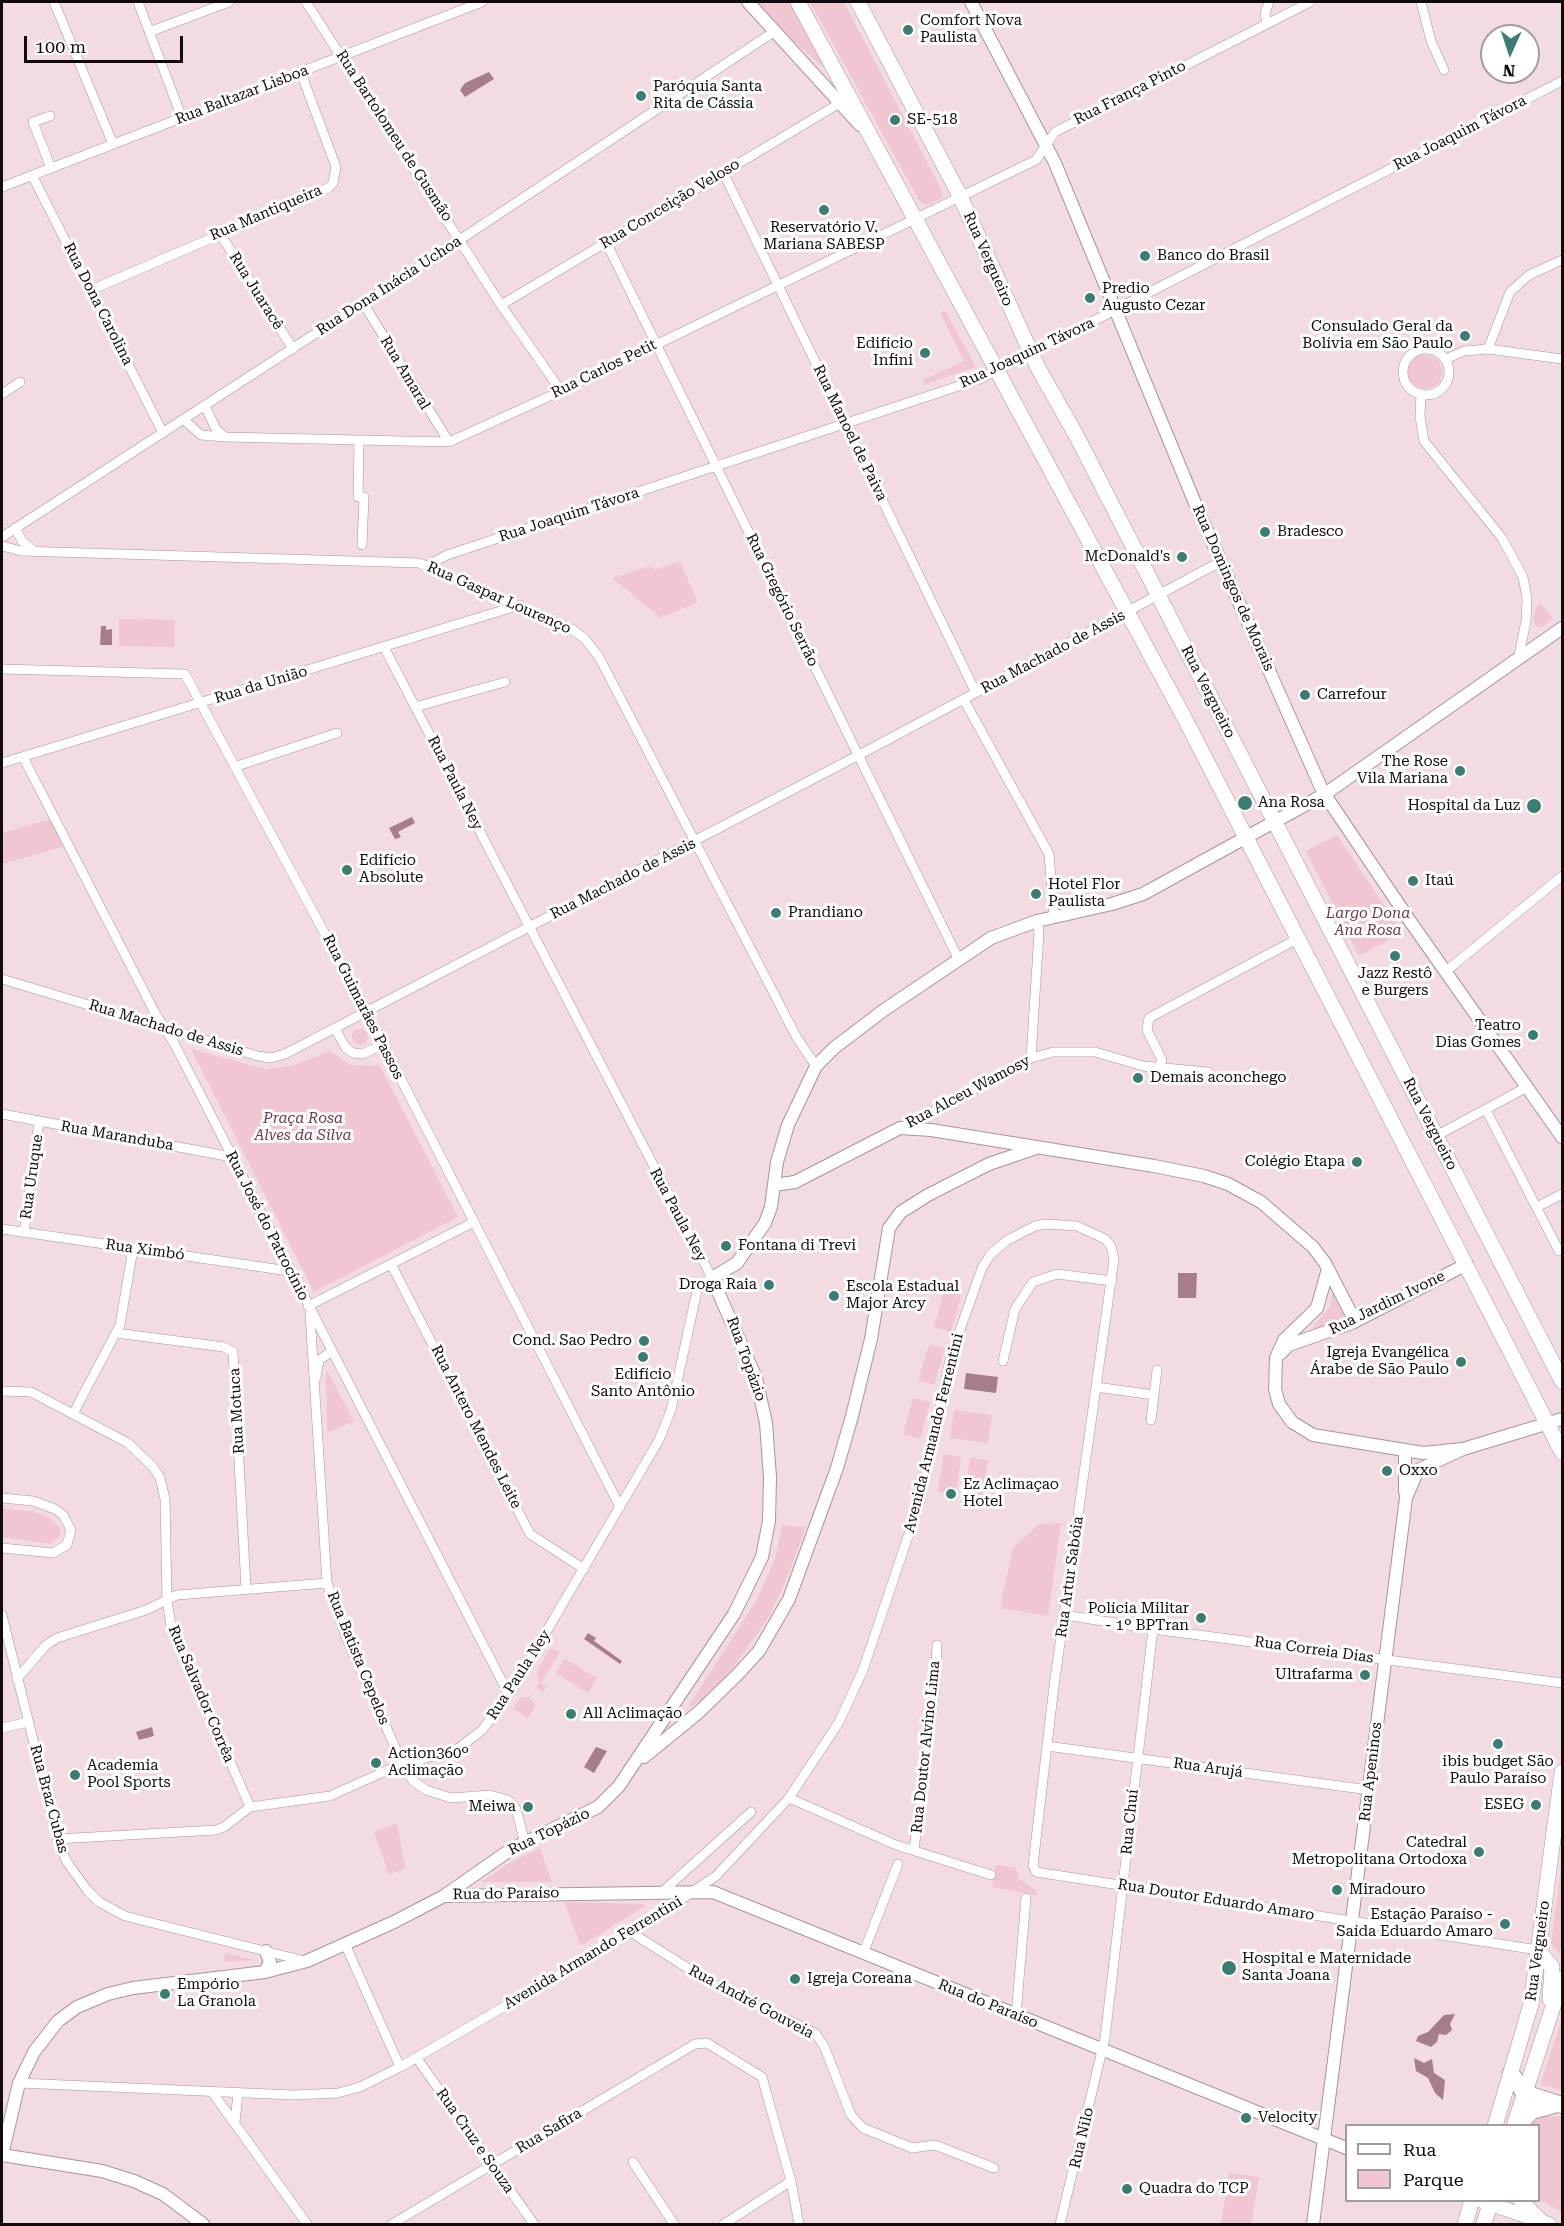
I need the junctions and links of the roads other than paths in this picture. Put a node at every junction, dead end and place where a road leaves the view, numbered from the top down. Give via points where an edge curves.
1 (54, 2) edge
2 (138, 2) edge
3 (229, 2) edge
4 (306, 2) edge
5 (482, 2) edge
6 (748, 2) edge
7 (798, 2) edge
8 (858, 2) edge
9 (971, 2) edge
10 (1269, 2) edge
11 (1310, 2) edge
12 (1421, 2) edge
13 (1267, 23) junction
14 (775, 31) junction
15 (149, 32) junction
16 (342, 57) junction
17 (1444, 70) dead end
18 (301, 73) junction
19 (1563, 81) edge
20 (840, 104) junction
21 (50, 116) dead end
22 (182, 118) junction
23 (867, 131) junction
24 (114, 144) junction
25 (1047, 146) junction
26 (51, 168) junction
27 (723, 172) junction
28 (32, 175) junction
29 (2, 187) edge
30 (960, 196) junction
31 (916, 218) junction
32 (219, 232) junction
33 (461, 239) junction
34 (606, 242) junction
35 (1563, 260) edge
36 (778, 286) junction
37 (91, 290) junction
38 (363, 303) junction
39 (501, 305) junction
40 (1117, 310) junction
41 (656, 345) junction
42 (293, 349) junction
43 (1488, 349) junction
44 (1031, 354) junction
45 (1446, 359) junction
46 (1563, 359) edge
47 (999, 370) junction
48 (20, 382) dead end
49 (561, 391) junction
50 (2, 394) edge
51 (1421, 395) junction
52 (205, 406) junction
53 (184, 420) junction
54 (845, 423) junction
55 (163, 433) junction
56 (225, 436) junction
57 (359, 441) junction
58 (449, 442) junction
59 (716, 467) junction
60 (15, 528) junction
61 (2, 537) edge
62 (362, 544) dead end
63 (2, 546) edge
64 (34, 551) junction
65 (1220, 562) junction
66 (428, 566) junction
67 (1157, 594) junction
68 (520, 605) junction
69 (1127, 613) junction
70 (1563, 628) edge
71 (384, 647) junction
72 (1518, 660) junction
73 (2, 669) edge
74 (505, 682) dead end
75 (976, 693) junction
76 (964, 700) junction
77 (201, 704) junction
78 (415, 707) junction
79 (337, 733) dead end
80 (859, 755) junction
81 (23, 757) junction
82 (2, 764) edge
83 (237, 766) junction
84 (1325, 794) junction
85 (1275, 822) junction
86 (1247, 837) junction
87 (694, 842) junction
88 (1563, 876) edge
89 (1054, 916) junction
90 (1037, 921) junction
91 (530, 927) junction
92 (1299, 938) junction
93 (958, 958) junction
94 (1445, 972) junction
95 (2, 979) edge
96 (367, 1012) junction
97 (165, 1028) junction
98 (335, 1029) junction
99 (383, 1045) junction
100 (1031, 1058) junction
101 (816, 1066) junction
102 (1159, 1067) junction
103 (1209, 1072) dead end
104 (1527, 1087) junction
105 (1486, 1110) junction
106 (2, 1114) edge
107 (39, 1121) junction
108 (900, 1128) junction
109 (1561, 1129) edge
110 (1436, 1136) junction
111 (1036, 1148) junction
112 (232, 1157) junction
113 (774, 1185) junction
114 (1563, 1194) edge
115 (1537, 1207) junction
116 (474, 1222) junction
117 (2, 1229) edge
118 (24, 1233) junction
119 (133, 1249) junction
120 (1559, 1251) dead end
121 (391, 1264) junction
122 (1467, 1264) junction
123 (1328, 1269) junction
124 (289, 1271) junction
125 (712, 1278) junction
126 (1112, 1281) junction
127 (309, 1308) junction
128 (1355, 1321) junction
129 (116, 1333) junction
130 (330, 1352) junction
131 (1276, 1358) junction
132 (1002, 1361) dead end
133 (1157, 1370) dead end
134 (1563, 1381) edge
135 (314, 1382) junction
136 (1096, 1387) junction
137 (2, 1390) edge
138 (1154, 1395) junction
139 (73, 1414) junction
140 (1151, 1420) dead end
141 (1556, 1421) edge
142 (1463, 1449) junction
143 (1405, 1452) junction
144 (1563, 1452) edge
145 (2, 1498) edge
146 (1406, 1498) junction
147 (620, 1507) junction
148 (2, 1548) edge
149 (584, 1569) junction
150 (327, 1583) junction
151 (246, 1588) junction
152 (167, 1600) junction
153 (2, 1615) edge
154 (1065, 1615) junction
155 (1153, 1629) junction
156 (937, 1645) dead end
157 (1385, 1659) junction
158 (17, 1679) junction
159 (1563, 1683) edge
160 (509, 1695) junction
161 (674, 1703) junction
162 (688, 1720) junction
163 (28, 1722) junction
164 (2, 1728) edge
165 (1047, 1746) junction
166 (1137, 1758) junction
167 (403, 1765) junction
168 (633, 1766) junction
169 (1563, 1772) edge
170 (1369, 1790) junction
171 (789, 1798) junction
172 (250, 1807) junction
173 (751, 1812) dead end
174 (57, 1839) junction
175 (525, 1842) junction
176 (915, 1850) junction
177 (898, 1864) dead end
178 (1036, 1872) joint
179 (475, 1874) junction
180 (991, 1875) dead end
181 (673, 1881) junction
182 (1123, 1887) junction
183 (662, 1892) junction
184 (695, 1892) junction
185 (487, 1894) junction
186 (444, 1896) junction
187 (1026, 1898) dead end
188 (1352, 1921) junction
189 (632, 1933) junction
190 (345, 1944) junction
191 (1538, 1950) junction
192 (266, 1951) junction
193 (863, 1954) junction
194 (307, 1961) junction
195 (265, 1972) junction
196 (1563, 1979) edge
197 (1016, 2015) junction
198 (1548, 2018) junction
199 (1102, 2050) junction
200 (416, 2057) junction
201 (400, 2067) junction
202 (1511, 2073) junction
203 (19, 2083) junction
204 (212, 2092) junction
205 (238, 2093) junction
206 (1524, 2093) junction
207 (1561, 2104) edge
208 (235, 2122) junction
209 (1496, 2124) edge
210 (1516, 2124) edge
211 (1518, 2124) edge
212 (1324, 2139) junction
213 (1345, 2147) edge
214 (2, 2155) edge
215 (633, 2162) dead end
216 (492, 2165) junction
217 (994, 2168) dead end
218 (791, 2181) junction
219 (1471, 2202) edge
220 (1487, 2202) edge
221 (1522, 2202) edge
222 (1544, 2222) edge
223 (203, 2224) edge
224 (307, 2224) edge
225 (392, 2224) edge
226 (534, 2224) edge
227 (674, 2224) edge
228 (724, 2224) edge
229 (799, 2224) edge
230 (1060, 2224) edge
231 (1313, 2224) edge
232 (1465, 2224) edge
233 (1484, 2224) edge

1 - 24 street
2 - 15 street
3 - 15 street
4 - 16 street, Rua Bartolomeu de Gusmão
5 - 16 street, Rua Baltazar Lisboa
6 - 14 street, Rua Vergueiro
7 - 23 main road, Rua Vergueiro
8 - 30 main road, Rua Vergueiro
9 - 25 street, Rua Domingos de Morais
10 - 13 street
11 - 13 street, Rua França Pinto
12 - 17 street via 1431,41
13 - 25 street, Rua França Pinto via 1055,132
14 - 20 street, Rua Vergueiro
14 - 33 street, Rua Dona Inácia Uchoa
15 - 22 street
16 - 18 street, Rua Baltazar Lisboa
16 - 33 street, Rua Bartolomeu de Gusmão
18 - 22 street, Rua Baltazar Lisboa
18 - 32 street, Rua Mantiqueira via 336,167 333,183
19 - 40 street, Rua Joaquim Távora
20 - 23 street, Rua Vergueiro
20 - 27 street, Rua Conceição Veloso
21 - 26 street via 33,122
22 - 24 street, Rua Baltazar Lisboa
23 - 31 main road, Rua Vergueiro
24 - 26 street, Rua Baltazar Lisboa
25 - 30 street, Rua França Pinto via 1036,160
25 - 40 street, Rua Domingos de Morais
26 - 28 street, Rua Baltazar Lisboa
27 - 34 street, Rua Conceição Veloso
27 - 36 street, Rua Manoel de Paiva
28 - 29 street, Rua Baltazar Lisboa
28 - 37 street, Rua Dona Carolina
30 - 31 street, Rua Carlos Petit
30 - 44 main road, Rua Vergueiro
31 - 36 street, Rua Carlos Petit
31 - 47 main road, Rua Vergueiro
32 - 37 street, Rua Mantiqueira
32 - 42 street, Rua Juaracê
33 - 38 street, Rua Dona Inácia Uchoa
33 - 39 street, Rua Bartolomeu de Gusmão
34 - 39 street, Rua Conceição Veloso
34 - 41 street, Rua Gregório Serrão
35 - 43 street via 1529,275 1510,292
36 - 41 street, Rua Carlos Petit
36 - 54 street, Rua Manoel de Paiva
37 - 55 street, Rua Dona Carolina
38 - 42 street, Rua Dona Inácia Uchoa
38 - 58 street, Rua Amaral
39 - 49 street, Rua Bartolomeu de Gusmão
40 - 44 street, Rua Joaquim Távora
40 - 65 street, Rua Domingos de Morais
41 - 49 street, Rua Carlos Petit
41 - 59 street, Rua Gregório Serrão
42 - 52 street, Rua Dona Inácia Uchoa
43 - 45 street via 1464,351
43 - 46 street
44 - 47 street, Rua Joaquim Távora
44 - 67 main road, Rua Vergueiro
45 - 51 street via 1446,383 1437,392
45 - 51 street via 1428,348 1414,351 1405,360 1404,380
47 - 54 street, Rua Joaquim Távora
47 - 69 main road, Rua Vergueiro
48 - 50 street
49 - 58 street, Rua Carlos Petit
51 - 72 street via 1424,441 1502,538 1523,577 1527,609
52 - 53 street, Rua Dona Inácia Uchoa
52 - 56 street via 216,429
53 - 55 street, Rua Dona Inácia Uchoa
53 - 56 street, Rua Carlos Petit via 201,435
54 - 59 street, Rua Joaquim Távora
54 - 75 street, Rua Manoel de Paiva
55 - 60 street, Rua Dona Inácia Uchoa
56 - 57 street, Rua Carlos Petit
57 - 58 street, Rua Carlos Petit
57 - 62 street via 358,497 364,497
59 - 66 street, Rua Joaquim Távora via 434,560
59 - 80 street, Rua Gregório Serrão
60 - 61 street, Rua Dona Inácia Uchoa
60 - 64 street
63 - 64 street, Rua Gaspar Lourenço
64 - 66 street, Rua Gaspar Lourenço
65 - 67 street, Rua Machado de Assis
65 - 84 street, Rua Domingos de Morais
66 - 68 street, Rua Gaspar Lourenço
67 - 69 street, Rua Machado de Assis
67 - 85 main road, Rua Vergueiro
68 - 71 street, Rua da União
68 - 87 street, Rua Gaspar Lourenço via 573,630 593,648
69 - 75 street, Rua Machado de Assis
69 - 86 main road, Rua Vergueiro
70 - 72 street
71 - 77 street, Rua da União
71 - 78 street, Rua Paula Ney
72 - 84 street
73 - 77 street, Rua Guimarães Passos via 185,674
74 - 78 street
75 - 76 street, Rua Machado de Assis
76 - 80 street, Rua Machado de Assis
76 - 89 street via 1049,854
77 - 81 street, Rua da União
77 - 83 street, Rua Guimarães Passos
78 - 91 street, Rua Paula Ney
79 - 83 street
80 - 87 street, Rua Machado de Assis
80 - 93 street, Rua Gregório Serrão
81 - 82 street, Rua da União
81 - 97 street, Rua José do Patrocínio
83 - 96 street, Rua Guimarães Passos
84 - 85 street
84 - 94 street, Rua Domingos de Morais
85 - 86 street
85 - 110 main road, Rua Vergueiro
86 - 89 street via 1143,894
86 - 92 main road, Rua Vergueiro
87 - 91 street, Rua Machado de Assis
87 - 101 street, Rua Gaspar Lourenço via 797,1038
88 - 94 street
89 - 90 street
90 - 93 street via 991,938
90 - 100 street
91 - 96 street, Rua Machado de Assis
91 - 125 street, Rua Paula Ney
92 - 102 street via 1149,1018 1147,1030 1161,1060
92 - 122 main road, Rua Vergueiro
93 - 101 street via 861,1026
94 - 104 street, Rua Domingos de Morais
95 - 97 street, Rua Machado de Assis
96 - 98 street, Rua Machado de Assis
96 - 99 street, Rua Guimarães Passos
97 - 98 street, Rua Machado de Assis via 271,1058
97 - 112 street, Rua José do Patrocínio
98 - 99 street via 352,1053 362,1054
99 - 116 street, Rua Guimarães Passos
100 - 102 street, Rua Alceu Wamosy via 1053,1052 1095,1052
100 - 108 street, Rua Alceu Wamosy
101 - 113 street via 782,1140
102 - 103 street, Rua Alceu Wamosy
104 - 105 street
104 - 109 street, Rua Domingos de Morais
105 - 110 street
105 - 115 street
106 - 107 street, Rua Maranduba
107 - 112 street, Rua Maranduba
107 - 118 street, Rua Uruque
108 - 111 street
108 - 113 street, Rua Alceu Wamosy via 795,1182
110 - 134 main road, Rua Vergueiro
111 - 123 street via 1154,1166 1228,1184 1291,1225 1313,1246
111 - 162 street via 989,1164 928,1195 901,1212 889,1228 871,1339 852,1416 798,1580 759,1651
112 - 124 street, Rua José do Patrocínio
113 - 125 street via 771,1207 752,1245 732,1268
114 - 115 street
115 - 120 street
116 - 121 street
116 - 147 street, Rua Guimarães Passos
117 - 118 street, Rua Ximbó
118 - 119 street, Rua Ximbó
119 - 124 street, Rua Ximbó
119 - 129 street
121 - 127 street
121 - 149 street, Rua Antero Mendes Leite via 530,1533
122 - 128 street, Rua Jardim Ivone
122 - 141 main road, Rua Vergueiro
123 - 128 street
123 - 131 street via 1317,1308 1284,1340
124 - 127 street, Rua José do Patrocínio
125 - 147 street, Rua Paula Ney via 698,1286 667,1424
125 - 161 street, Rua Topázio via 758,1383 768,1442 769,1521 762,1557 752,1581
126 - 132 street via 1057,1274 1033,1282 1014,1309
126 - 136 street, Rua Artur Sabóia
126 - 171 street, Avenida Armando Ferrentini via 1114,1259 1105,1239 1061,1223 1025,1230 997,1248 985,1263 951,1355 920,1501 863,1670 839,1722
127 - 130 street, Rua José do Patrocínio
127 - 135 street, Rua Batista Cepelos
128 - 131 street, Rua Jardim Ivone via 1289,1345
129 - 139 street
129 - 151 street, Rua Motuca via 224,1347 232,1352
130 - 135 street, Rua Batista Cepelos via 320,1360
130 - 160 street, Rua José do Patrocínio
131 - 143 street via 1275,1389 1279,1404 1292,1422 1313,1435
133 - 138 street
135 - 150 street, Rua Batista Cepelos
136 - 138 street
136 - 154 street, Rua Artur Sabóia
137 - 139 street, Rua Salvador Corrêa via 32,1392
138 - 140 street
139 - 152 street, Rua Salvador Corrêa via 134,1447 160,1478 165,1499
141 - 142 street
141 - 144 main road, Rua Vergueiro
142 - 143 street
142 - 146 street, Rua Apeninos via 1418,1470
143 - 146 street, Rua Apeninos
145 - 148 street via 33,1501 55,1509 69,1525 71,1537 67,1545 52,1553
146 - 157 street, Rua Apeninos
147 - 149 street, Rua Paula Ney
149 - 160 street, Rua Paula Ney
150 - 151 street
150 - 167 street, Rua Batista Cepelos via 346,1637
151 - 152 street via 182,1593
152 - 158 street via 146,1611 57,1638
152 - 172 street, Rua Salvador Corrêa via 174,1635
153 - 158 street, Rua Braz Cubas
154 - 155 street, Rua Correia Dias
154 - 165 street, Rua Artur Sabóia
155 - 157 street, Rua Correia Dias
155 - 166 street, Rua Chuí
156 - 176 street, Rua Doutor Alvino Lima
157 - 159 street, Rua Correia Dias
157 - 170 street, Rua Apeninos
158 - 163 street, Rua Braz Cubas
160 - 167 street, Rua Paula Ney via 482,1730 459,1748
161 - 162 street via 673,1717
161 - 168 street, Rua Topázio
162 - 168 street
163 - 164 street
163 - 174 street, Rua Braz Cubas
165 - 166 street, Rua Arujá
165 - 178 street, Rua Artur Sabóia via 1033,1865
166 - 170 street, Rua Arujá
166 - 182 street, Rua Chuí
167 - 172 street, Rua Paula Ney via 330,1796
167 - 175 street, Rua Batista Cepelos via 413,1781 434,1793 451,1798 490,1795 508,1800 516,1809
168 - 175 street, Rua Topázio via 598,1807
169 - 191 main road, Rua Vergueiro
170 - 188 street, Rua Apeninos
171 - 176 street
171 - 184 street, Avenida Armando Ferrentini via 716,1876
172 - 174 street via 216,1830
173 - 181 street
174 - 192 street, Rua Braz Cubas via 75,1875 112,1911
175 - 179 street, Rua Topázio
176 - 180 street
177 - 193 street
178 - 182 street, Rua Doutor Eduardo Amaro
179 - 185 street via 472,1884
179 - 186 street, Rua Topázio
181 - 183 street
181 - 184 street
182 - 188 street, Rua Doutor Eduardo Amaro
182 - 199 street, Rua Chuí
183 - 184 street, Rua do Paraíso
183 - 185 street, Rua do Paraíso
184 - 189 street, Avenida Armando Ferrentini
184 - 193 street, Rua do Paraíso via 713,1892
185 - 186 street, Rua do Paraíso
186 - 190 street, Rua Topázio
187 - 197 street
188 - 191 street, Rua Doutor Eduardo Amaro
188 - 212 street, Rua Apeninos
189 - 200 street, Avenida Armando Ferrentini
189 - 217 street, Rua André Gouveia via 713,1984 815,2033 824,2046 851,2115 863,2128 912,2148 935,2145
190 - 194 street, Rua Topázio
190 - 201 street
191 - 198 main road via 1552,1967
191 - 202 main road, Rua Vergueiro via 1529,2014
192 - 194 street, Rua Braz Cubas
192 - 195 street via 270,1962
193 - 197 street, Rua do Paraíso
194 - 195 street, Rua Topázio
195 - 203 street, Rua Topázio via 133,1988 95,1999 72,2011 47,2033
196 - 198 main road, Rua Vergueiro
197 - 199 street, Rua do Paraíso
198 - 206 main road, Rua Vergueiro
199 - 212 street, Rua do Paraíso
199 - 230 street, Rua Nilo
200 - 201 street, Avenida Armando Ferrentini
200 - 216 street, Rua Cruz e Souza
201 - 205 street, Avenida Armando Ferrentini via 365,2085 338,2093
202 - 206 highway
202 - 209 main road, Rua Vergueiro
203 - 204 street, Avenida Armando Ferrentini
203 - 214 street, Rua Topázio
204 - 205 street, Avenida Armando Ferrentini
204 - 208 street
205 - 208 street
206 - 207 highway
206 - 210 main road, Rua Vergueiro
207 - 211 highway via 1538,2108
208 - 224 street
212 - 213 street, Rua do Paraíso
212 - 231 street, Rua Apeninos
214 - 223 street via 102,2171 134,2181 163,2194
215 - 227 street
216 - 218 street, Rua Safira via 695,2044 707,2043 762,2076
216 - 225 street, Rua Safira
216 - 226 street, Rua Cruz e Souza
218 - 228 street
218 - 229 street
219 - 232 main road
220 - 222 main road
220 - 233 main road
221 - 222 main road

